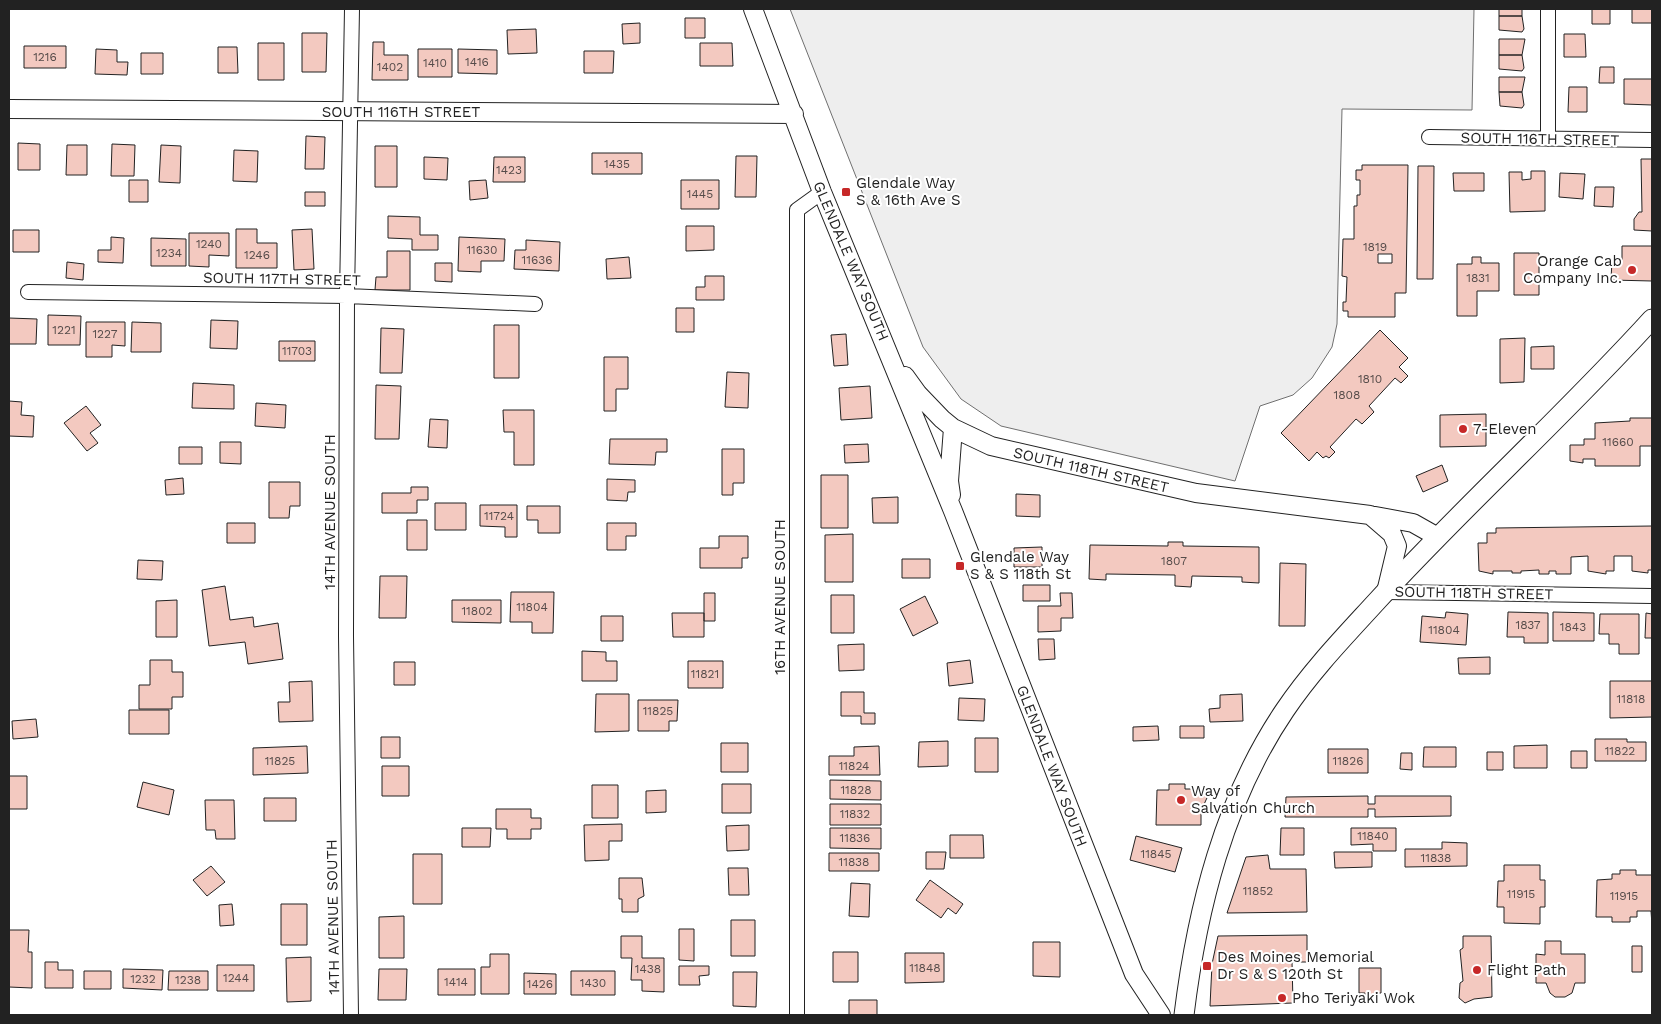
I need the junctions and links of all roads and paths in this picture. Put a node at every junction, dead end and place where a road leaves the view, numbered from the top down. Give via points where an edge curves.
1 (352, 9) edge
2 (753, 9) edge
3 (1548, 9) edge
4 (9, 109) edge
5 (351, 112) junction
6 (794, 114) junction
7 (1429, 137) dead end
8 (1548, 139) junction
9 (1652, 140) edge
10 (822, 192) junction
11 (28, 292) dead end
12 (347, 296) junction
13 (535, 304) dead end
14 (875, 318) junction
15 (1652, 319) edge
16 (953, 428) junction
17 (953, 511) junction
18 (1370, 515) junction
19 (1436, 536) junction
20 (1386, 592) junction
21 (1652, 596) edge
22 (351, 1015) edge
23 (797, 1015) edge
24 (1161, 1015) edge
25 (1184, 1015) edge

1 - 5 street, 14TH AVENUE SOUTH
2 - 6 street, GLENDALE WAY SOUTH
3 - 8 street
4 - 5 street, SOUTH 116TH STREET
5 - 6 street, SOUTH 116TH STREET
5 - 12 street, 14TH AVENUE SOUTH
6 - 10 street, GLENDALE WAY SOUTH
7 - 8 street, SOUTH 116TH STREET
8 - 9 street, SOUTH 116TH STREET
10 - 14 street, GLENDALE WAY SOUTH
10 - 23 street, 16TH AVENUE SOUTH via 797,210
11 - 12 street, SOUTH 117TH STREET
12 - 13 street, SOUTH 117TH STREET
12 - 22 street, 14TH AVENUE SOUTH via 346,735
14 - 16 street, SOUTH 118TH STREET via 900,368 918,394
14 - 17 street, GLENDALE WAY SOUTH
15 - 19 main road
16 - 17 street, GLENDALE WAY SOUTH via 949,481
16 - 18 street, SOUTH 118TH STREET via 1000,449 1196,493
17 - 24 street, GLENDALE WAY SOUTH via 1134,974
18 - 19 street, SOUTH 118TH STREET via 1413,523
18 - 20 street, SOUTH 118TH STREET via 1392,534 1397,546
19 - 20 main road
20 - 21 street, SOUTH 118TH STREET
20 - 25 main road via 1314,670 1285,711 1252,771 1216,856 1202,905

